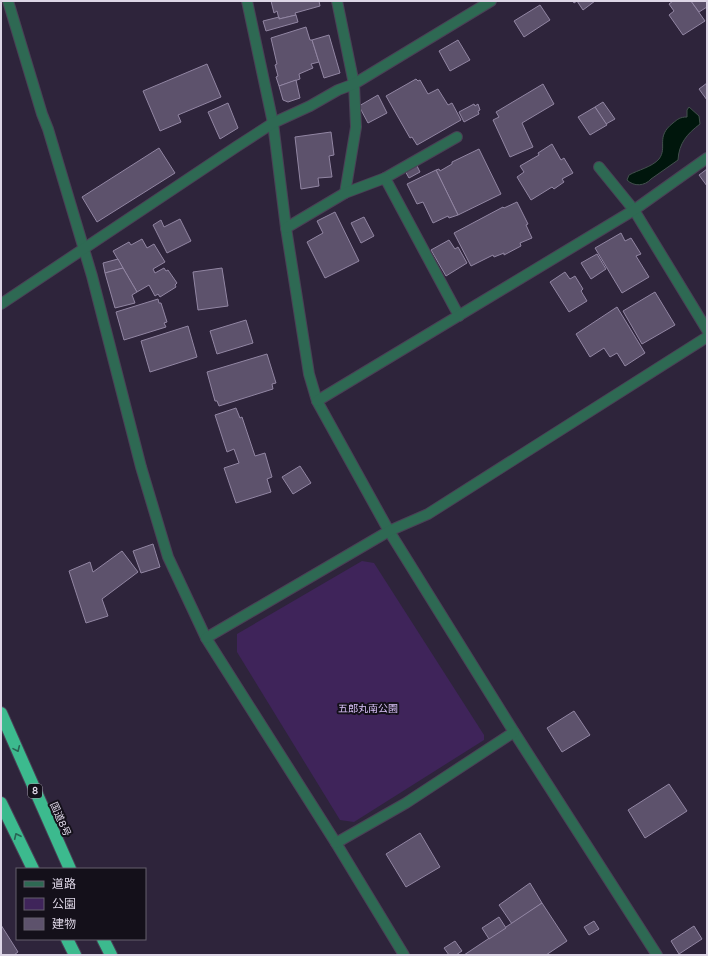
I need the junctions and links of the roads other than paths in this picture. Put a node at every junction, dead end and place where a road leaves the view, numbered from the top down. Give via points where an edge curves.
1 (8, 1) edge
2 (247, 1) edge
3 (338, 1) edge
4 (491, 1) edge
5 (354, 84) junction
6 (273, 123) junction
7 (457, 137) dead end
8 (707, 158) edge
9 (599, 167) dead end
10 (385, 178) junction
11 (345, 193) junction
12 (634, 210) junction
13 (286, 228) junction
14 (83, 250) junction
15 (1, 304) edge
16 (459, 316) junction
17 (707, 330) edge
18 (707, 337) edge
19 (317, 401) junction
20 (389, 531) junction
21 (206, 638) junction
22 (1, 713) edge
23 (514, 732) junction
24 (1, 803) edge
25 (336, 843) junction
26 (33, 868) edge
27 (70, 868) edge
28 (68, 940) edge
29 (104, 940) edge
30 (75, 955) edge
31 (111, 955) edge
32 (404, 955) edge
33 (657, 955) edge

1 - 14 street
2 - 6 street
3 - 5 street
4 - 5 street
5 - 6 street
5 - 11 street via 356,127
6 - 13 street
6 - 14 street
7 - 10 street
8 - 12 street
9 - 12 street
10 - 11 street
10 - 16 street
11 - 13 street
12 - 16 street
12 - 17 street
13 - 19 street via 309,374
14 - 15 street
14 - 21 street via 141,467 168,557
16 - 19 street
18 - 20 street via 428,514
19 - 20 street
20 - 21 street
20 - 23 street
21 - 25 street
22 -> 27 highway, 国道8号 / 8
23 - 25 street via 406,803
23 - 33 street
26 -> 24 highway
25 - 32 street
28 - 30 highway
29 - 31 highway

